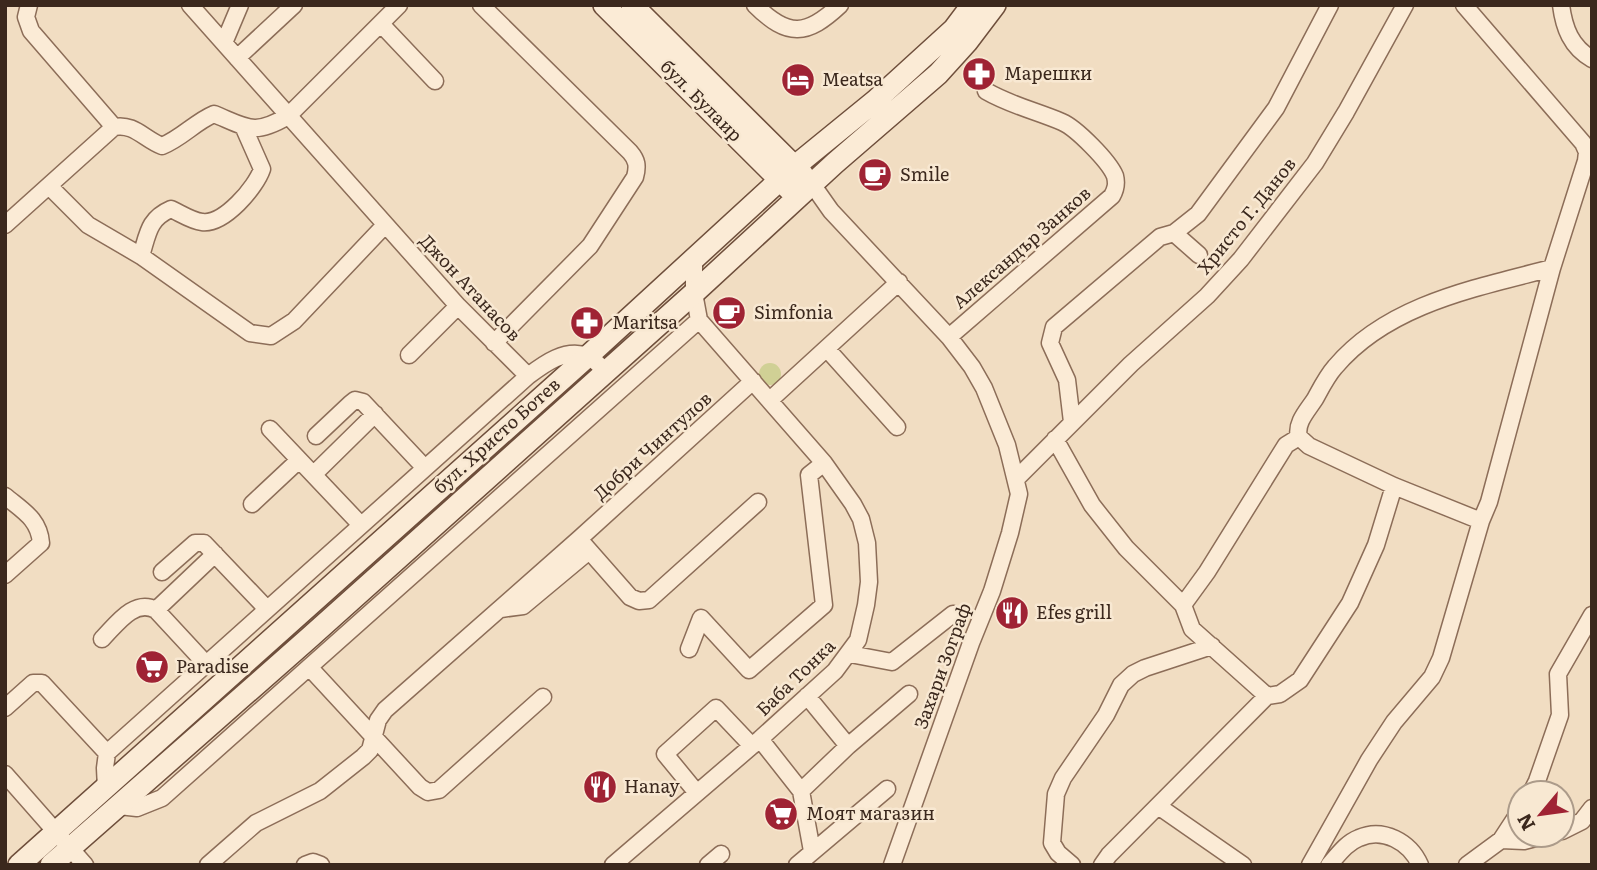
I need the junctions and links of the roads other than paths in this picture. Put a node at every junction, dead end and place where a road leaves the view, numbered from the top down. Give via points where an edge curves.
1 (29, 5) edge
2 (190, 5) edge
3 (240, 5) edge
4 (294, 5) edge
5 (399, 5) edge
6 (481, 5) edge
7 (604, 5) edge
8 (632, 5) edge
9 (755, 5) edge
10 (840, 5) edge
11 (995, 5) edge
12 (1330, 5) edge
13 (1405, 5) edge
14 (1464, 5) edge
15 (1561, 5) edge
16 (968, 7) edge
17 (381, 24) junction
18 (223, 43) junction
19 (237, 58) junction
20 (1592, 59) edge
21 (435, 81) dead end
22 (986, 92) dead end
23 (288, 116) junction
24 (114, 127) junction
25 (243, 127) junction
26 (788, 173) junction
27 (49, 186) junction
28 (805, 191) junction
29 (5, 225) edge
30 (385, 225) junction
31 (1174, 233) junction
32 (1199, 255) dead end
33 (141, 256) junction
34 (694, 259) junction
35 (1552, 268) junction
36 (899, 282) junction
37 (694, 293) junction
38 (458, 306) junction
39 (699, 320) junction
40 (949, 337) junction
41 (494, 343) junction
42 (827, 349) junction
43 (410, 355) dead end
44 (588, 356) junction
45 (605, 371) junction
46 (527, 376) junction
47 (753, 381) junction
48 (770, 400) junction
49 (375, 414) junction
50 (1072, 422) junction
51 (897, 426) dead end
52 (270, 429) dead end
53 (316, 436) dead end
54 (1299, 437) junction
55 (1055, 439) junction
56 (299, 460) junction
57 (824, 463) junction
58 (424, 467) junction
59 (314, 474) junction
60 (1017, 478) junction
61 (1394, 486) junction
62 (5, 496) edge
63 (758, 502) dead end
64 (252, 504) dead end
65 (1481, 521) junction
66 (362, 525) junction
67 (584, 545) junction
68 (215, 554) junction
69 (162, 572) dead end
70 (5, 575) edge
71 (1183, 605) junction
72 (267, 609) junction
73 (156, 610) junction
74 (953, 614) dead end
75 (1592, 615) edge
76 (102, 639) dead end
77 (1212, 646) junction
78 (690, 649) dead end
79 (850, 654) junction
80 (207, 665) junction
81 (310, 668) junction
82 (909, 694) dead end
83 (807, 696) junction
84 (1267, 696) junction
85 (543, 697) dead end
86 (5, 708) edge
87 (373, 733) junction
88 (756, 743) junction
89 (848, 746) junction
90 (107, 752) junction
91 (1538, 779) edge
92 (8, 782) edge
93 (106, 788) junction
94 (887, 789) dead end
95 (801, 791) junction
96 (696, 793) junction
97 (119, 806) junction
98 (1158, 806) junction
99 (1592, 808) edge
100 (1576, 824) edge
101 (1506, 832) edge
102 (63, 839) junction
103 (1501, 840) junction
104 (1506, 840) edge
105 (812, 851) junction
106 (721, 854) dead end
107 (19, 865) edge
108 (51, 865) edge
109 (85, 865) edge
110 (208, 865) edge
111 (305, 865) edge
112 (321, 865) edge
113 (613, 865) edge
114 (708, 865) edge
115 (797, 865) edge
116 (892, 865) edge
117 (1072, 865) edge
118 (1102, 865) edge
119 (1242, 865) edge
120 (1310, 865) edge
121 (1329, 865) edge
122 (1420, 865) edge
123 (1467, 865) edge

1 - 24 street via 26,17 31,31
2 - 18 street, Джон Атанасов
3 - 18 street
4 - 19 street
5 - 17 street
6 - 41 street via 635,158 637,168 590,246
7 - 26 main road, бул. Булаир
8 - 26 main road, бул. Булаир
9 - 10 street via 770,20 793,30 808,29
11 - 28 main road, бул. Христо Ботев via 938,74
12 - 31 street via 1276,108 1198,214
13 - 50 street, Христо Г. Данов via 1315,163 1241,259
14 - 35 street via 1587,152
15 - 20 street via 1563,25 1574,44
16 - 26 main road, бул. Христо Ботев via 954,29 875,102
17 - 21 street
17 - 23 street
18 - 19 street, Джон Атанасов
19 - 23 street, Джон Атанасов
22 - 40 street, Александър Занков via 1074,129 1112,170 1116,187 1112,197
23 - 25 street via 270,127
23 - 30 street, Джон Атанасов
24 - 25 street via 132,127 162,146 214,114
24 - 27 street
25 - 33 street via 262,169 257,184 213,221 201,223 171,209 161,213 151,222
26 - 28 main road, бул. Булаир
26 - 34 main road, бул. Христо Ботев
27 - 29 street
27 - 33 street via 88,225
28 - 36 street via 831,211
28 - 37 main road, бул. Христо Ботев
30 - 33 street via 294,321 271,336 250,333
30 - 38 street, Джон Атанасов
31 - 32 street
31 - 50 street via 1160,237 1054,327 1050,343 1067,380
34 - 37 street
34 - 44 main road, бул. Христо Ботев
35 - 54 street via 1432,303 1376,330 1335,367 1299,425
35 - 65 street
36 - 40 street
36 - 42 street
37 - 39 street
37 - 45 main road, бул. Христо Ботев
38 - 41 street, Джон Атанасов
38 - 43 street
39 - 47 street, Баба Тонка
39 - 81 street
40 - 60 street via 984,388
41 - 46 street, Джон Атанасов
42 - 48 street
42 - 51 street
44 - 45 street
44 - 46 street via 559,357
44 - 93 main road, бул. Христо Ботев
45 - 97 main road, бул. Христо Ботев
46 - 58 street
47 - 48 street, Баба Тонка
47 - 67 street, Добри Чинтулов
48 - 57 street, Баба Тонка
49 - 53 street via 363,401 355,400
49 - 58 street
49 - 59 street
50 - 55 street, Христо Г. Данов
52 - 56 street
54 - 61 street
54 - 71 street via 1286,446
55 - 60 street, Христо Г. Данов
55 - 71 street via 1092,505 1126,548
56 - 59 street
56 - 64 street
57 - 78 street via 809,474 824,605 749,670 701,618
57 - 79 street, Баба Тонка via 853,504 867,543 866,605
58 - 66 street
59 - 66 street
60 - 116 street, Захари Зограф via 1019,494 992,591
61 - 65 street
61 - 84 street via 1376,545 1350,603 1300,680 1280,694
62 - 70 street via 31,517 41,543
63 - 67 street via 649,600 630,597
65 - 120 street via 1441,659 1422,692 1399,715 1369,760
66 - 72 street
67 - 87 street, Добри Чинтулов via 501,609 385,710
68 - 69 street via 199,542
68 - 72 street
68 - 73 street
71 - 77 street via 1192,629
72 - 80 street
73 - 76 street via 136,608
73 - 80 street
74 - 79 street via 892,662
75 - 91 street via 1559,674 1560,715
77 - 84 street
77 - 117 street via 1145,668 1121,685 1056,794 1052,843
79 - 83 street, Баба Тонка
80 - 90 street
81 - 87 street
81 - 97 street via 162,798 137,808
82 - 89 street
83 - 88 street, Баба Тонка
83 - 89 street
84 - 98 street
85 - 87 street via 433,792 421,787
86 - 90 street via 33,683 42,683
87 - 110 street, Добри Чинтулов via 370,750 320,792 256,823
88 - 95 street
88 - 96 street, Баба Тонка
88 - 96 street via 716,708 665,754
89 - 95 street
90 - 93 street
92 - 102 street
93 - 102 main road, бул. Христо Ботев
94 - 105 street
95 - 105 street
96 - 113 street, Баба Тонка
97 - 102 main road, бул. Христо Ботев
98 - 118 street
98 - 119 street
99 - 100 street
101 - 103 street
102 - 107 main road, бул. Христо Ботев
102 - 108 main road, бул. Христо Ботев
102 - 109 street
103 - 104 street
103 - 123 street
105 - 115 street
106 - 114 street
111 - 112 street
121 - 122 street via 1352,842 1374,834 1404,842

